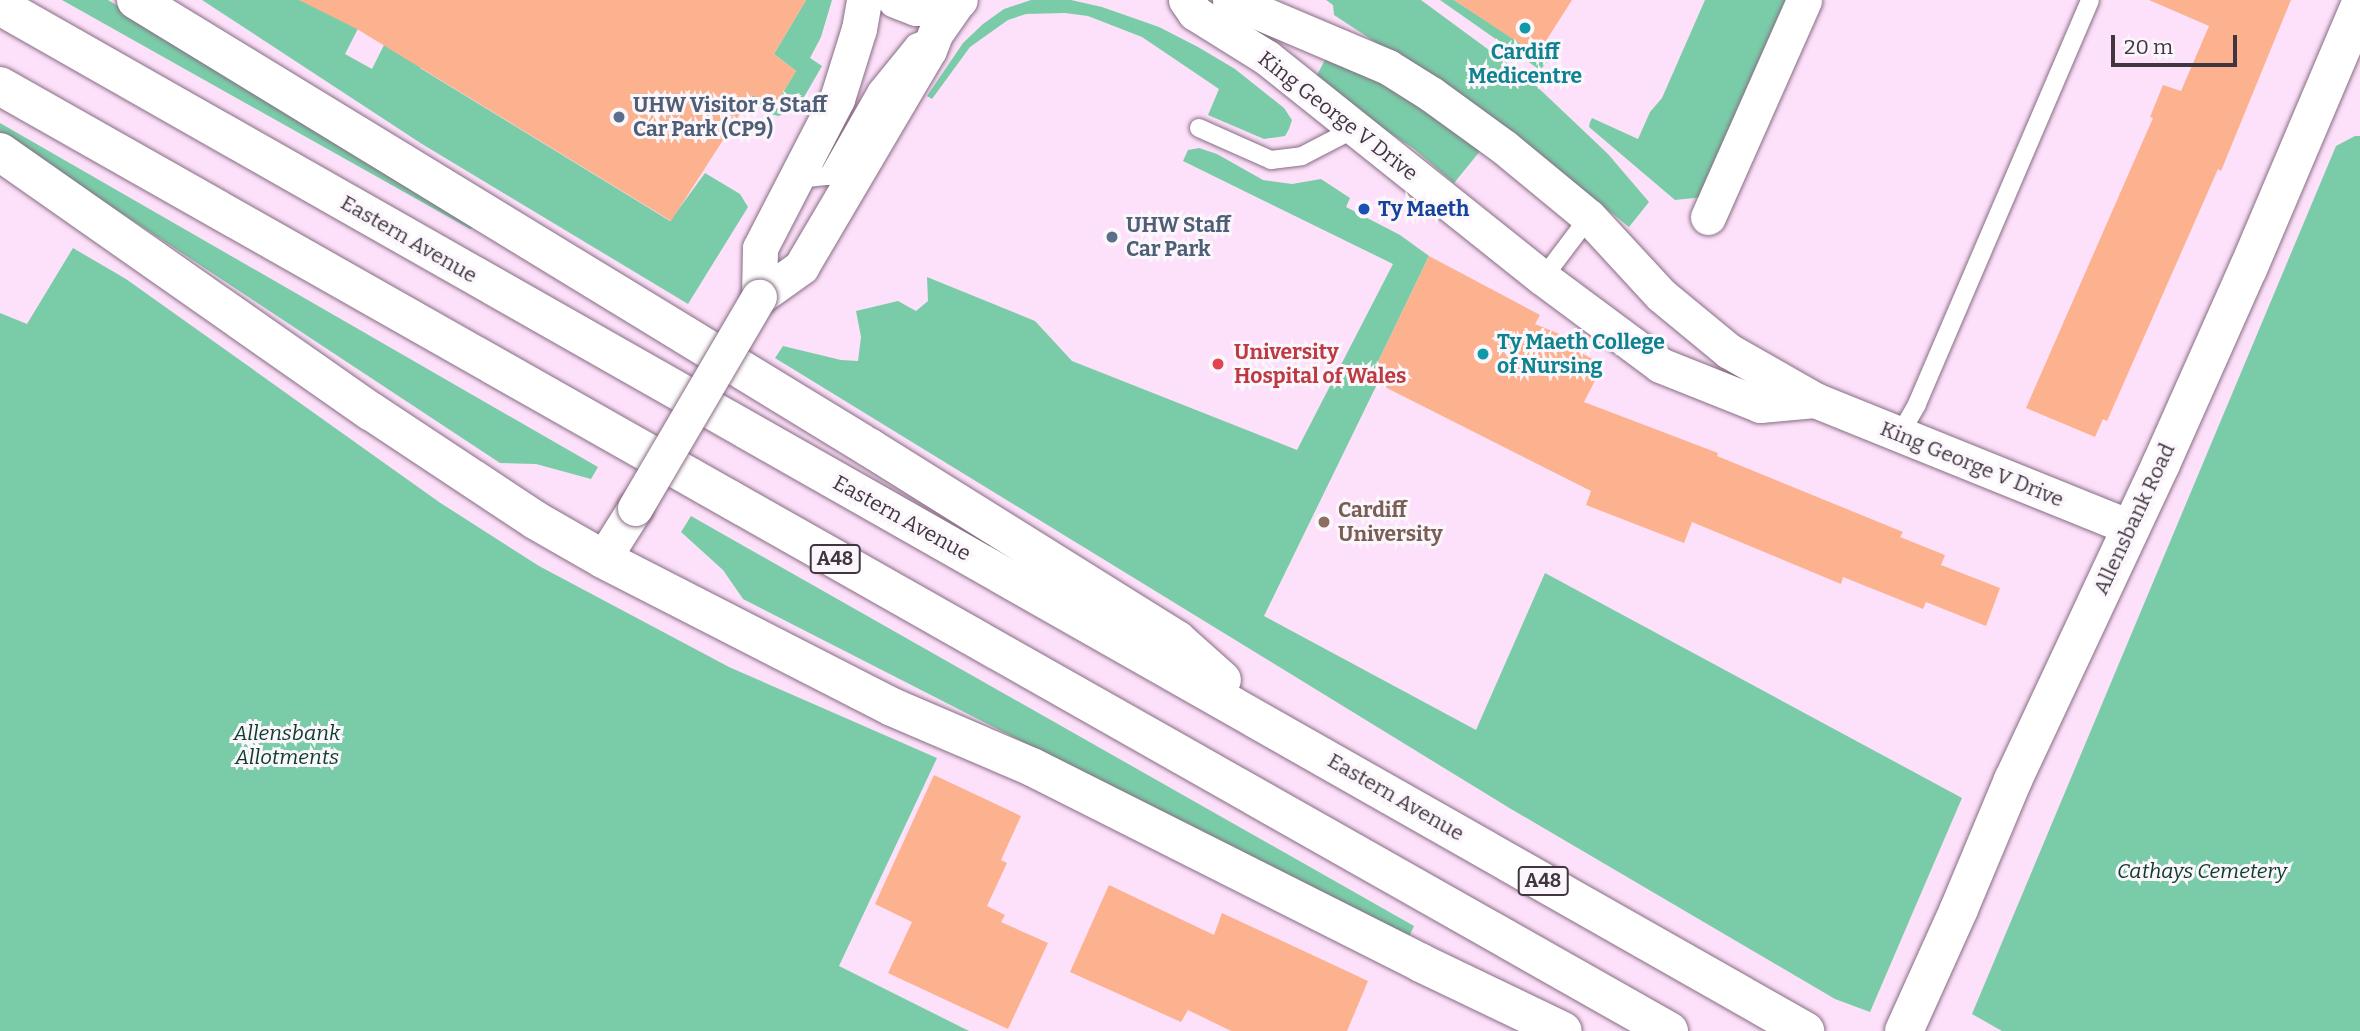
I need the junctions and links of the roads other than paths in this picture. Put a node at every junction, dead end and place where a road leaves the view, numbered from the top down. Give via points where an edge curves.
1 (136, 0) edge
2 (864, 0) edge
3 (895, 0) edge
4 (1186, 0) edge
5 (1230, 0) edge
6 (1804, 0) edge
7 (2090, 0) edge
8 (958, 1) edge
9 (2360, 5) edge
10 (0, 6) edge
11 (934, 34) junction
12 (0, 86) edge
13 (1199, 128) dead end
14 (1354, 129) junction
15 (0, 152) edge
16 (798, 179) junction
17 (1589, 217) junction
18 (1708, 217) dead end
19 (1543, 278) junction
20 (759, 297) junction
21 (1815, 400) junction
22 (1900, 434) junction
23 (2129, 527) junction
24 (603, 559) junction
25 (1280, 731) junction
26 (1906, 1026) edge
27 (1563, 1031) edge
28 (1670, 1031) edge
29 (1805, 1031) edge

1 - 25 main road via 1177,640
2 - 16 street via 837,99
3 - 8 street via 916,8
4 - 14 street, King George V Drive via 1195,13 1266,57
5 - 17 street, King George V Drive via 1388,67 1504,147
6 - 18 street
7 - 22 lane via 1917,404
8 - 11 street
9 - 23 main road, Allensbank Road via 2248,269
10 - 25 main road, Eastern Avenue / A48
11 - 16 lane via 915,43 877,90 828,176
11 - 20 street via 929,50 801,267
12 - 28 main road, A48
13 - 14 lane via 1271,160 1302,156
14 - 19 street, King George V Drive
15 - 24 main road via 372,412 535,520
16 - 20 street via 760,248
17 - 19 lane
17 - 21 street, King George V Drive via 1661,295 1728,351
19 - 21 street, King George V Drive via 1660,365 1760,405
20 - 24 street, bridge
21 - 22 street, King George V Drive
22 - 23 street, King George V Drive
23 - 26 main road, Allensbank Road
24 - 27 main road via 892,707 1032,767
25 - 29 main road, Eastern Avenue / A48

